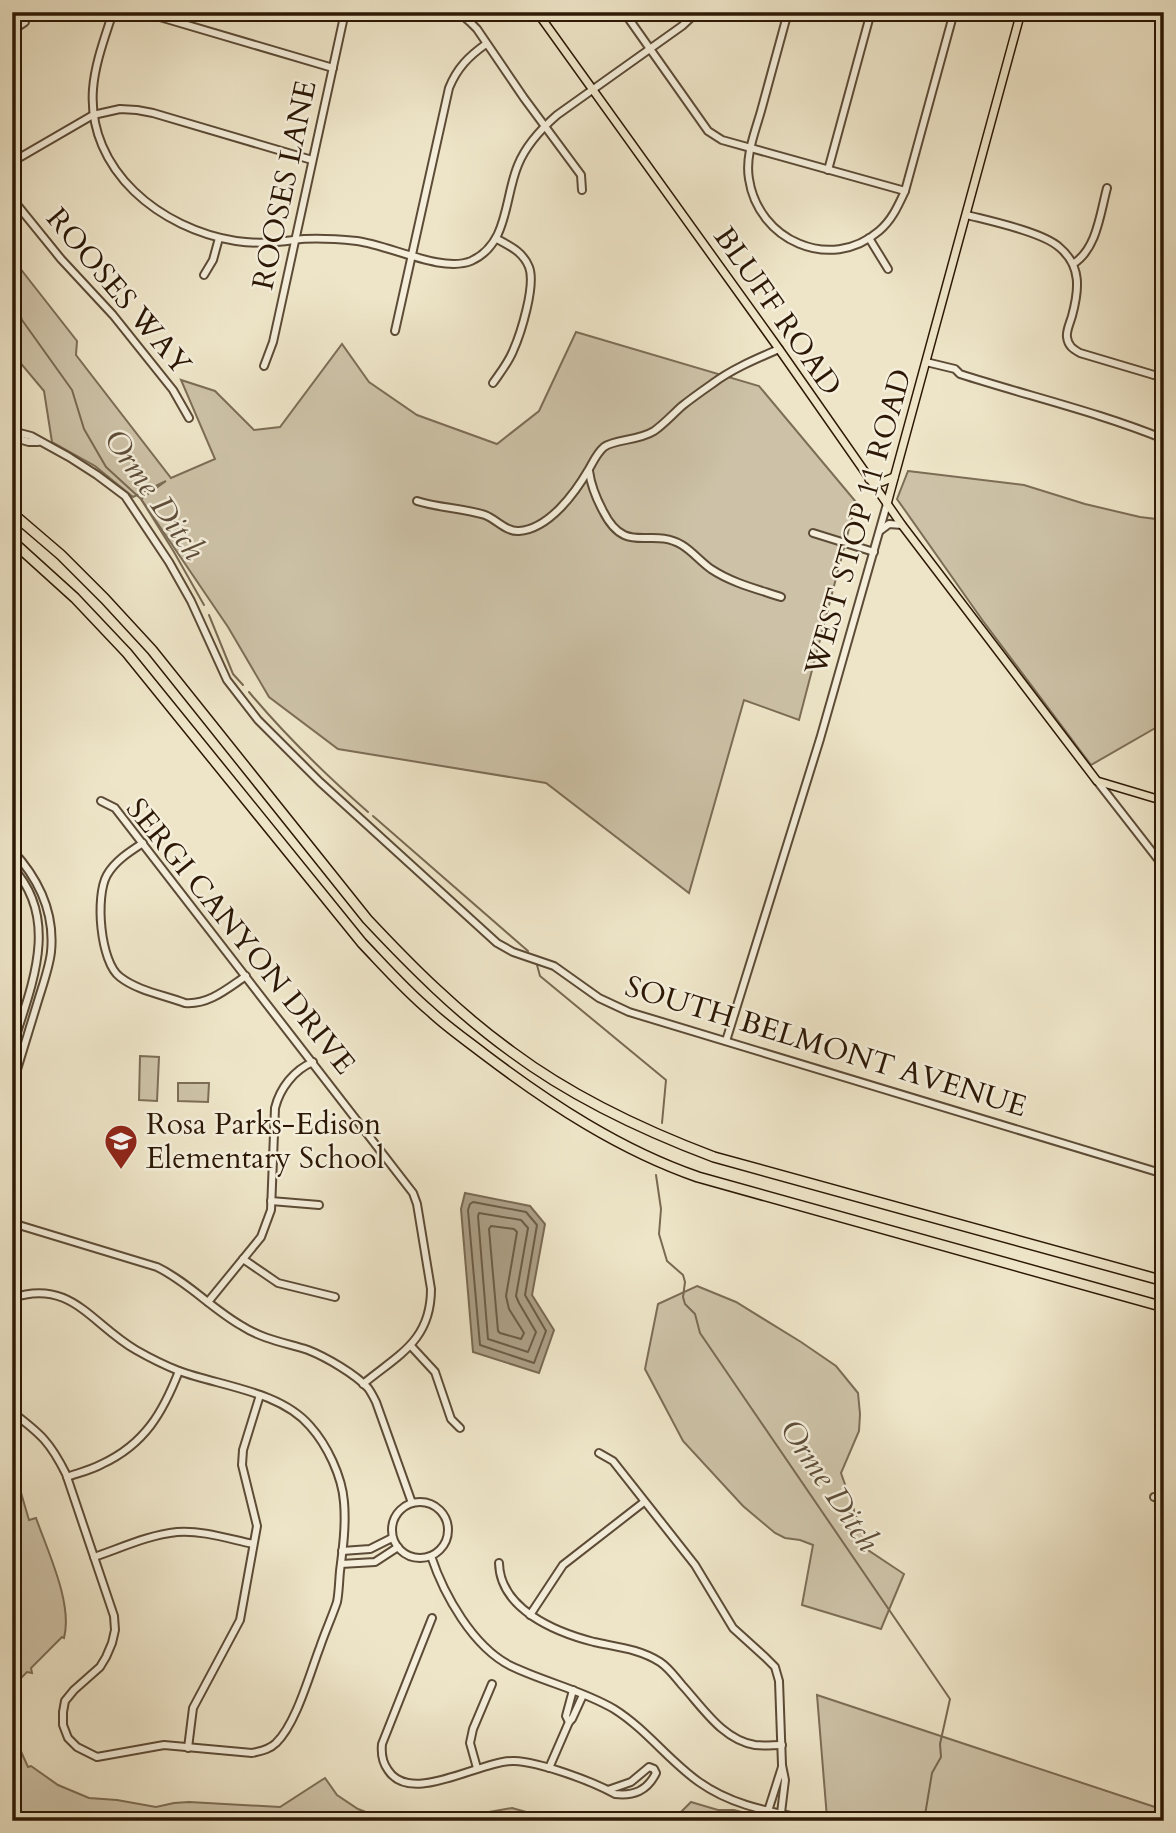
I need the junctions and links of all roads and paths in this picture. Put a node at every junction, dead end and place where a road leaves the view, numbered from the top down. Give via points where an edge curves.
1 (25, 12) edge
2 (113, 12) edge
3 (143, 12) edge
4 (345, 12) edge
5 (458, 12) edge
6 (537, 12) edge
7 (624, 12) edge
8 (697, 12) edge
9 (788, 12) edge
10 (871, 12) edge
11 (954, 12) edge
12 (1021, 12) edge
13 (12, 25) edge
14 (486, 44) junction
15 (649, 49) junction
16 (333, 68) junction
17 (593, 90) junction
18 (93, 115) junction
19 (544, 126) junction
20 (751, 148) junction
21 (312, 160) junction
22 (12, 162) edge
23 (828, 170) junction
24 (1107, 188) dead end
25 (582, 190) dead end
26 (905, 191) junction
27 (12, 194) edge
28 (967, 215) junction
29 (219, 237) junction
30 (869, 238) junction
31 (496, 239) junction
32 (295, 240) junction
33 (412, 255) junction
34 (1073, 264) junction
35 (888, 269) dead end
36 (204, 275) dead end
37 (396, 331) dead end
38 (1069, 344) junction
39 (779, 349) junction
40 (1062, 349) dead end
41 (926, 362) junction
42 (264, 366) dead end
43 (1163, 375) edge
44 (493, 383) dead end
45 (189, 418) dead end
46 (12, 430) edge
47 (12, 437) edge
48 (1164, 439) edge
49 (39, 442) junction
50 (589, 469) junction
51 (895, 477) junction
52 (869, 479) junction
53 (417, 502) dead end
54 (887, 504) junction
55 (12, 513) edge
56 (902, 525) junction
57 (879, 531) junction
58 (813, 533) dead end
59 (12, 541) edge
60 (874, 552) junction
61 (781, 597) dead end
62 (1097, 781) junction
63 (101, 801) dead end
64 (1164, 801) edge
65 (143, 843) junction
66 (12, 850) edge
67 (12, 867) edge
68 (1164, 867) edge
69 (246, 976) junction
70 (726, 1041) junction
71 (12, 1048) edge
72 (313, 1062) junction
73 (16, 1063) edge
74 (12, 1086) edge
75 (1164, 1174) edge
76 (271, 1201) junction
77 (319, 1205) dead end
78 (12, 1223) edge
79 (243, 1259) junction
80 (1164, 1280) edge
81 (335, 1297) dead end
82 (12, 1298) edge
83 (208, 1302) junction
84 (1164, 1307) edge
85 (411, 1346) junction
86 (179, 1371) junction
87 (363, 1384) junction
88 (260, 1395) junction
89 (12, 1412) edge
90 (460, 1428) dead end
91 (599, 1453) dead end
92 (66, 1477) junction
93 (1154, 1497) dead end
94 (1164, 1500) edge
95 (644, 1502) junction
96 (412, 1503) junction
97 (393, 1538) junction
98 (253, 1544) junction
99 (397, 1547) junction
100 (342, 1551) junction
101 (431, 1556) junction
102 (94, 1557) junction
103 (499, 1563) dead end
104 (341, 1564) junction
105 (530, 1615) junction
106 (432, 1618) dead end
107 (492, 1684) dead end
108 (573, 1690) junction
109 (583, 1695) junction
110 (569, 1723) junction
111 (782, 1745) junction
112 (188, 1748) junction
113 (782, 1765) junction
114 (477, 1768) junction
115 (549, 1768) junction
116 (608, 1790) junction
117 (768, 1811) junction
118 (781, 1813) junction
119 (815, 1821) edge

1 - 13 street via 25,22
2 - 18 street via 97,65
3 - 16 street
4 - 16 street, ROOSES LANE
5 - 14 street
6 - 17 main road, BLUFF ROAD
7 - 15 street
8 - 15 street
9 - 20 street
10 - 23 street
11 - 26 street
12 - 28 main road, WEST STOP 11 ROAD
14 - 19 street
14 - 33 street via 463,63 449,88
15 - 17 street
15 - 20 street via 708,131
16 - 21 street, ROOSES LANE
17 - 19 street
17 - 39 main road, BLUFF ROAD
18 - 21 street via 120,109 145,111
18 - 22 street
18 - 29 street via 108,159 131,189 171,219
19 - 25 street via 581,175
19 - 31 street via 518,163
20 - 23 street
20 - 30 street via 748,177 753,198 764,218 782,235 802,245 827,249 849,247
21 - 32 street, ROOSES LANE
23 - 26 street
24 - 34 street via 1091,244
26 - 30 street via 888,222
27 - 45 street, ROOSES WAY via 164,379
28 - 34 street via 1042,237 1057,245
28 - 41 main road, WEST STOP 11 ROAD
29 - 32 street via 263,243
29 - 36 street
30 - 35 street
31 - 33 street via 484,253 460,264 441,264
31 - 44 street via 522,256 531,275 531,289 514,349
32 - 33 street via 360,242
32 - 42 street, ROOSES LANE
33 - 37 street
34 - 38 street via 1078,289 1067,334
38 - 40 street
38 - 43 street via 1080,353
39 - 50 street via 716,381 654,431 605,446
39 - 52 main road, BLUFF ROAD
41 - 48 street
41 - 51 main road, WEST STOP 11 ROAD
46 - 49 street
47 - 49 street
49 - 70 street, SOUTH BELMONT AVENUE via 79,463 128,500 191,601 234,691 320,782 485,934 507,949 557,968 615,1006
50 - 53 street via 562,506 520,531 487,516
50 - 61 street via 593,491 612,528 620,534 672,540 731,580
51 - 52 main road via 883,482
51 - 54 main road, WEST STOP 11 ROAD
52 - 54 main road, BLUFF ROAD
54 - 56 main road, BLUFF ROAD
54 - 57 street, WEST STOP 11 ROAD
55 - 80 highway via 152,650 367,919 442,995 513,1053 614,1112 714,1157
56 - 57 street via 892,523
56 - 62 main road, BLUFF ROAD
57 - 60 street, WEST STOP 11 ROAD
58 - 60 street
59 - 84 highway via 127,653 395,979 430,1012 537,1093 591,1127 688,1174
60 - 70 street, WEST STOP 11 ROAD
62 - 64 main road
62 - 68 street, BLUFF ROAD
63 - 65 street, SERGI CANYON DRIVE via 115,808
65 - 69 street, SERGI CANYON DRIVE
65 - 69 street via 112,867 101,888 106,957 112,969 131,984 185,1003 205,1001
66 - 73 street via 40,888 51,940 48,967
67 - 71 street via 28,889 40,928 36,967
69 - 72 street, SERGI CANYON DRIVE
70 - 75 street, SOUTH BELMONT AVENUE
72 - 76 street via 286,1083 278,1096
72 - 85 street, SERGI CANYON DRIVE via 408,1183 417,1204 431,1303
73 - 74 street
76 - 77 street
76 - 79 street via 261,1237
78 - 83 street via 152,1265
79 - 81 street via 278,1283
79 - 83 street
82 - 86 street via 46,1292 61,1296 129,1346
83 - 87 street via 248,1330 308,1350
85 - 87 street, SERGI CANYON DRIVE
85 - 90 street via 435,1372 452,1419
86 - 88 street
86 - 92 street via 166,1404 142,1437 101,1465
87 - 96 street via 376,1402
88 - 98 street via 242,1465 257,1526
88 - 100 street via 309,1424 330,1459 344,1502
89 - 92 street via 46,1440
91 - 95 street via 613,1461
92 - 102 street
93 - 94 street
95 - 105 street via 563,1565
95 - 111 street via 695,1565 733,1628 775,1667
96 - 97 street via 397,1512
96 - 101 street via 436,1504 445,1517 448,1531 443,1546
97 - 99 street
97 - 100 street via 370,1549
98 - 102 street via 180,1532 150,1537
98 - 112 street via 240,1620 193,1709
99 - 101 street via 413,1557
99 - 104 street via 375,1562
100 - 104 street
101 - 108 street via 467,1628 485,1647 509,1665
102 - 112 street via 115,1630 100,1667 65,1701 63,1725 68,1738 97,1758 164,1745
103 - 105 street via 499,1577
104 - 112 street via 337,1601 298,1704 276,1743 252,1753
105 - 111 street via 591,1641 649,1656 664,1664 733,1737 758,1746
106 - 114 street via 382,1755 390,1773 411,1784 428,1784
107 - 114 street via 470,1743
108 - 109 street
108 - 110 street via 566,1716
109 - 110 street
109 - 117 street via 634,1725 697,1781 734,1802
110 - 115 street
111 - 113 street
113 - 117 street
113 - 118 street
114 - 115 street via 525,1761
115 - 116 street
116 - 116 street via 627,1795 639,1792 656,1773 649,1767 631,1782
117 - 118 street
118 - 119 street

